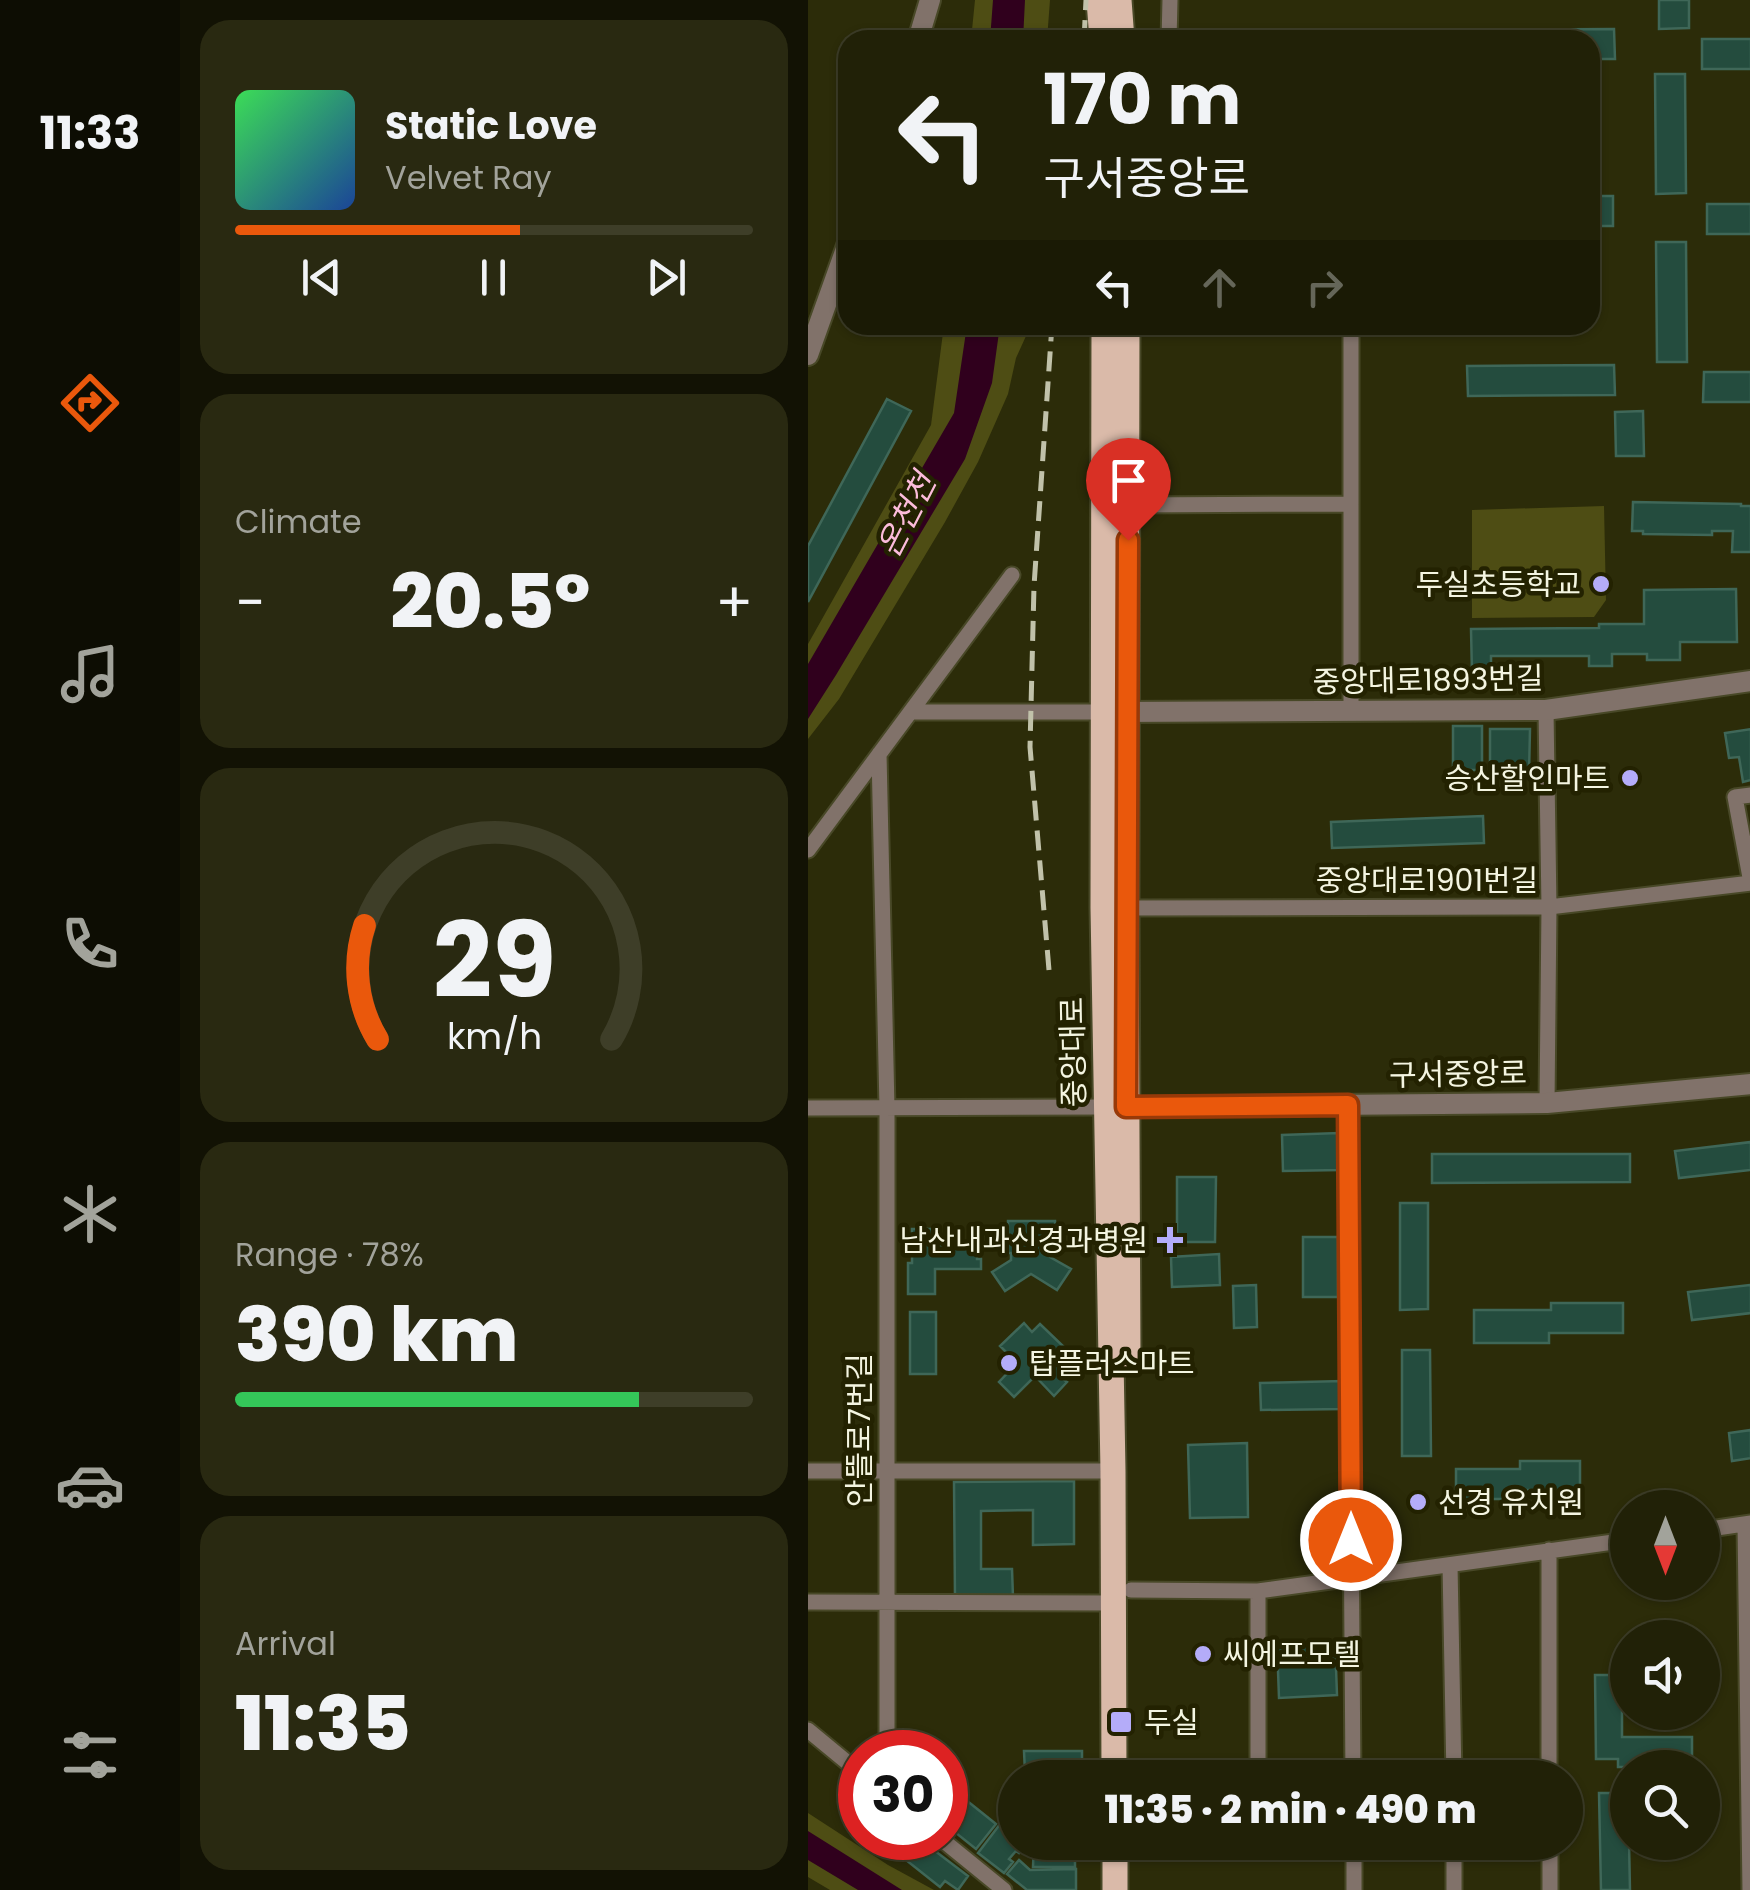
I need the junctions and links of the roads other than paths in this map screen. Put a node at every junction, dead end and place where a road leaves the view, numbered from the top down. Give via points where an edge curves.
1 (930, 0) edge
2 (1099, 0) edge
3 (1118, 0) edge
4 (1170, 0) edge
5 (921, 30) edge
6 (1101, 30) edge
7 (1121, 30) edge
8 (1169, 30) edge
9 (838, 271) edge
10 (1104, 335) edge
11 (1127, 335) edge
12 (1352, 335) edge
13 (808, 355) edge
14 (1352, 504) junction
15 (1128, 505) junction
16 (1012, 574) dead end
17 (1750, 681) edge
18 (1546, 710) junction
19 (1352, 711) junction
20 (912, 712) junction
21 (1115, 712) junction
22 (879, 754) junction
23 (1750, 794) edge
24 (808, 850) edge
25 (1750, 883) edge
26 (1548, 907) junction
27 (1114, 908) junction
28 (1750, 1084) edge
29 (1548, 1103) junction
30 (1348, 1105) junction
31 (1116, 1107) junction
32 (808, 1108) edge
33 (888, 1108) junction
34 (808, 1470) edge
35 (887, 1471) junction
36 (1113, 1471) junction
37 (1748, 1524) edge
38 (1720, 1528) edge
39 (1610, 1542) edge
40 (1548, 1550) junction
41 (1450, 1565) junction
42 (1352, 1579) junction
43 (1258, 1591) junction
44 (1122, 1597) junction
45 (808, 1602) edge
46 (887, 1602) junction
47 (808, 1730) edge
48 (886, 1730) edge
49 (838, 1755) edge
50 (1115, 1760) edge
51 (1130, 1760) edge
52 (1258, 1760) edge
53 (1353, 1760) edge
54 (1454, 1760) edge
55 (1550, 1760) edge
56 (967, 1860) edge
57 (1115, 1860) edge
58 (1131, 1860) edge
59 (1354, 1860) edge
60 (1454, 1860) edge
61 (1550, 1860) edge
62 (1004, 1890) edge
63 (1115, 1890) edge
64 (1131, 1890) edge
65 (1354, 1890) edge
66 (1454, 1890) edge
67 (1550, 1890) edge
68 (1750, 1890) edge

1 - 5 street
2 - 6 main road
3 - 7 main road
4 - 8 street
9 - 13 street
10 - 21 main road, 중앙대로
11 - 15 main road, 중앙대로
12 - 14 street
14 - 15 street
14 - 19 street
15 - 21 main road, 중앙대로
16 - 20 street
17 - 18 street, 중앙대로1893번길
18 - 19 street, 중앙대로1893번길
18 - 26 street
19 - 21 street, 중앙대로1893번길
20 - 21 street
20 - 22 street
21 - 27 main road, 중앙대로
22 - 24 street
22 - 33 street, 안뜰로7번길
23 - 25 street via 1736,797
25 - 26 street, 중앙대로1901번길
26 - 27 street, 중앙대로1901번길
26 - 29 street
27 - 31 main road, 중앙대로
28 - 29 street, 구서중앙로
29 - 30 street, 구서중앙로
30 - 31 street, 구서중앙로
30 - 42 street
31 - 33 street
31 - 36 main road, 중앙대로
31 - 44 main road, 중앙대로
32 - 33 street
33 - 35 street, 안뜰로7번길
34 - 35 street
35 - 36 street
35 - 46 street, 안뜰로7번길
36 - 44 main road, 중앙대로
37 - 38 street
37 - 68 street
39 - 40 street
40 - 41 street
40 - 55 street
41 - 42 street
41 - 54 street
42 - 43 street
42 - 53 street
43 - 44 street
43 - 52 street
44 - 46 street
44 - 50 main road, 중앙대로
44 - 51 main road, 중앙대로
45 - 46 street
46 - 48 street, 안뜰로7번길
47 - 49 street
56 - 62 street
57 - 63 main road
58 - 64 main road
59 - 65 street
60 - 66 street
61 - 67 street

